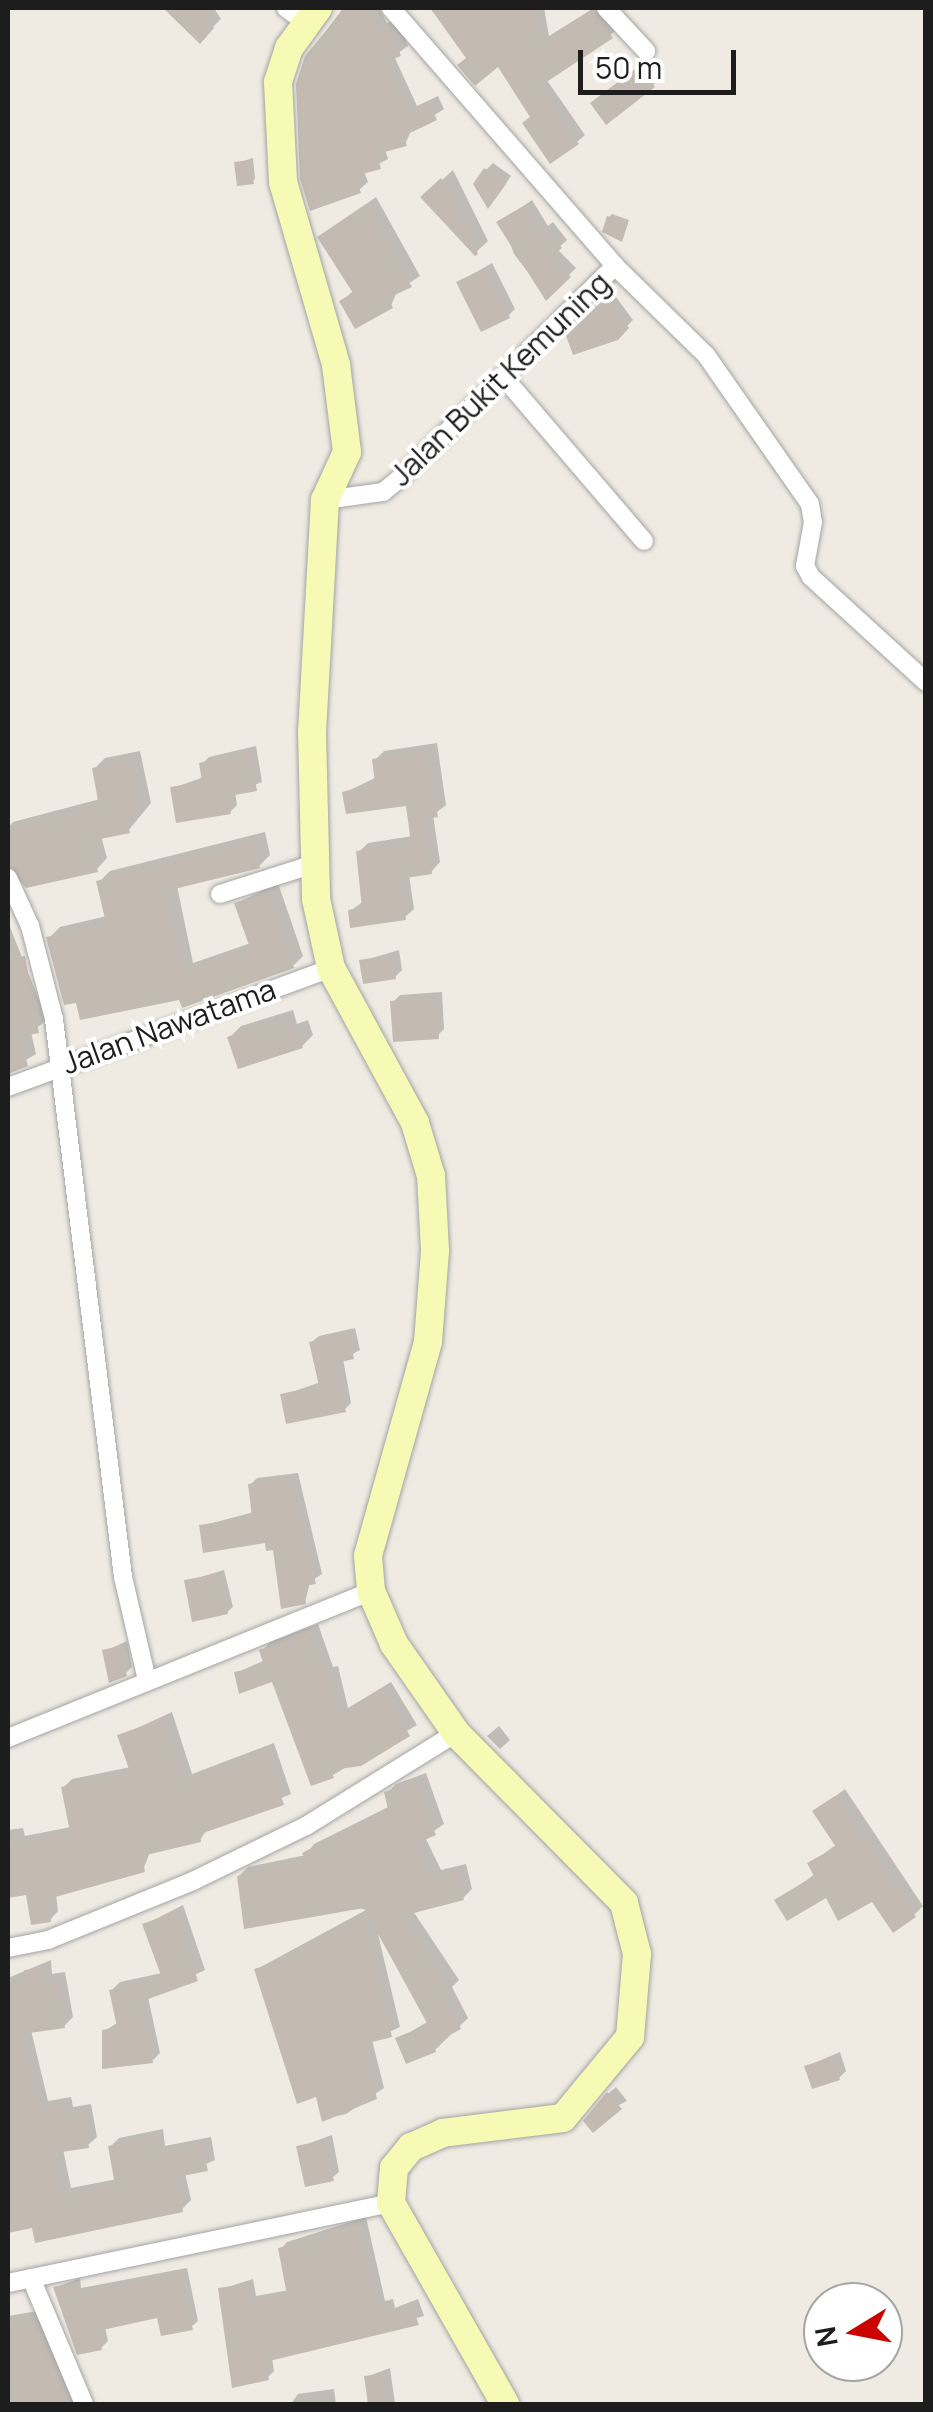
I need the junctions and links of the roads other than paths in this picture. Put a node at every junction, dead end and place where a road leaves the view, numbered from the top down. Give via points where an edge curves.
1 (391, 8) edge
2 (606, 8) edge
3 (302, 12) edge
4 (646, 51) dead end
5 (615, 266) junction
6 (506, 380) junction
7 (325, 500) junction
8 (644, 540) dead end
9 (926, 682) edge
10 (317, 863) junction
11 (8, 878) edge
12 (220, 894) dead end
13 (331, 968) junction
14 (62, 1065) junction
15 (8, 1087) edge
16 (371, 1590) junction
17 (147, 1680) junction
18 (456, 1734) junction
19 (8, 1738) edge
20 (8, 1948) edge
21 (391, 2203) junction
22 (31, 2278) junction
23 (8, 2283) edge
24 (84, 2404) edge
25 (505, 2404) edge

1 - 5 street
2 - 4 street
3 - 7 street via 278,82 279,125 294,230 344,409 347,452
5 - 6 street, Jalan Bukit Kemuning
5 - 9 street via 706,355 776,447 812,512 805,566 811,577
6 - 7 street, Jalan Bukit Kemuning via 384,492
6 - 8 street
7 - 10 street via 312,732
10 - 12 street
10 - 13 street via 316,899
11 - 14 street via 30,926
13 - 14 street, Jalan Nawatama
13 - 16 street via 415,1123 430,1176 434,1232 428,1342 368,1556
14 - 15 street, Jalan Nawatama
14 - 17 street via 95,1377 123,1577
16 - 17 street
16 - 18 street via 394,1644
17 - 19 street
18 - 20 street via 306,1826 194,1881 48,1940
18 - 21 street via 624,1903 637,1954 630,2037 563,2118 442,2133 411,2147 394,2168
21 - 22 street
21 - 25 street
22 - 23 street
22 - 24 street

